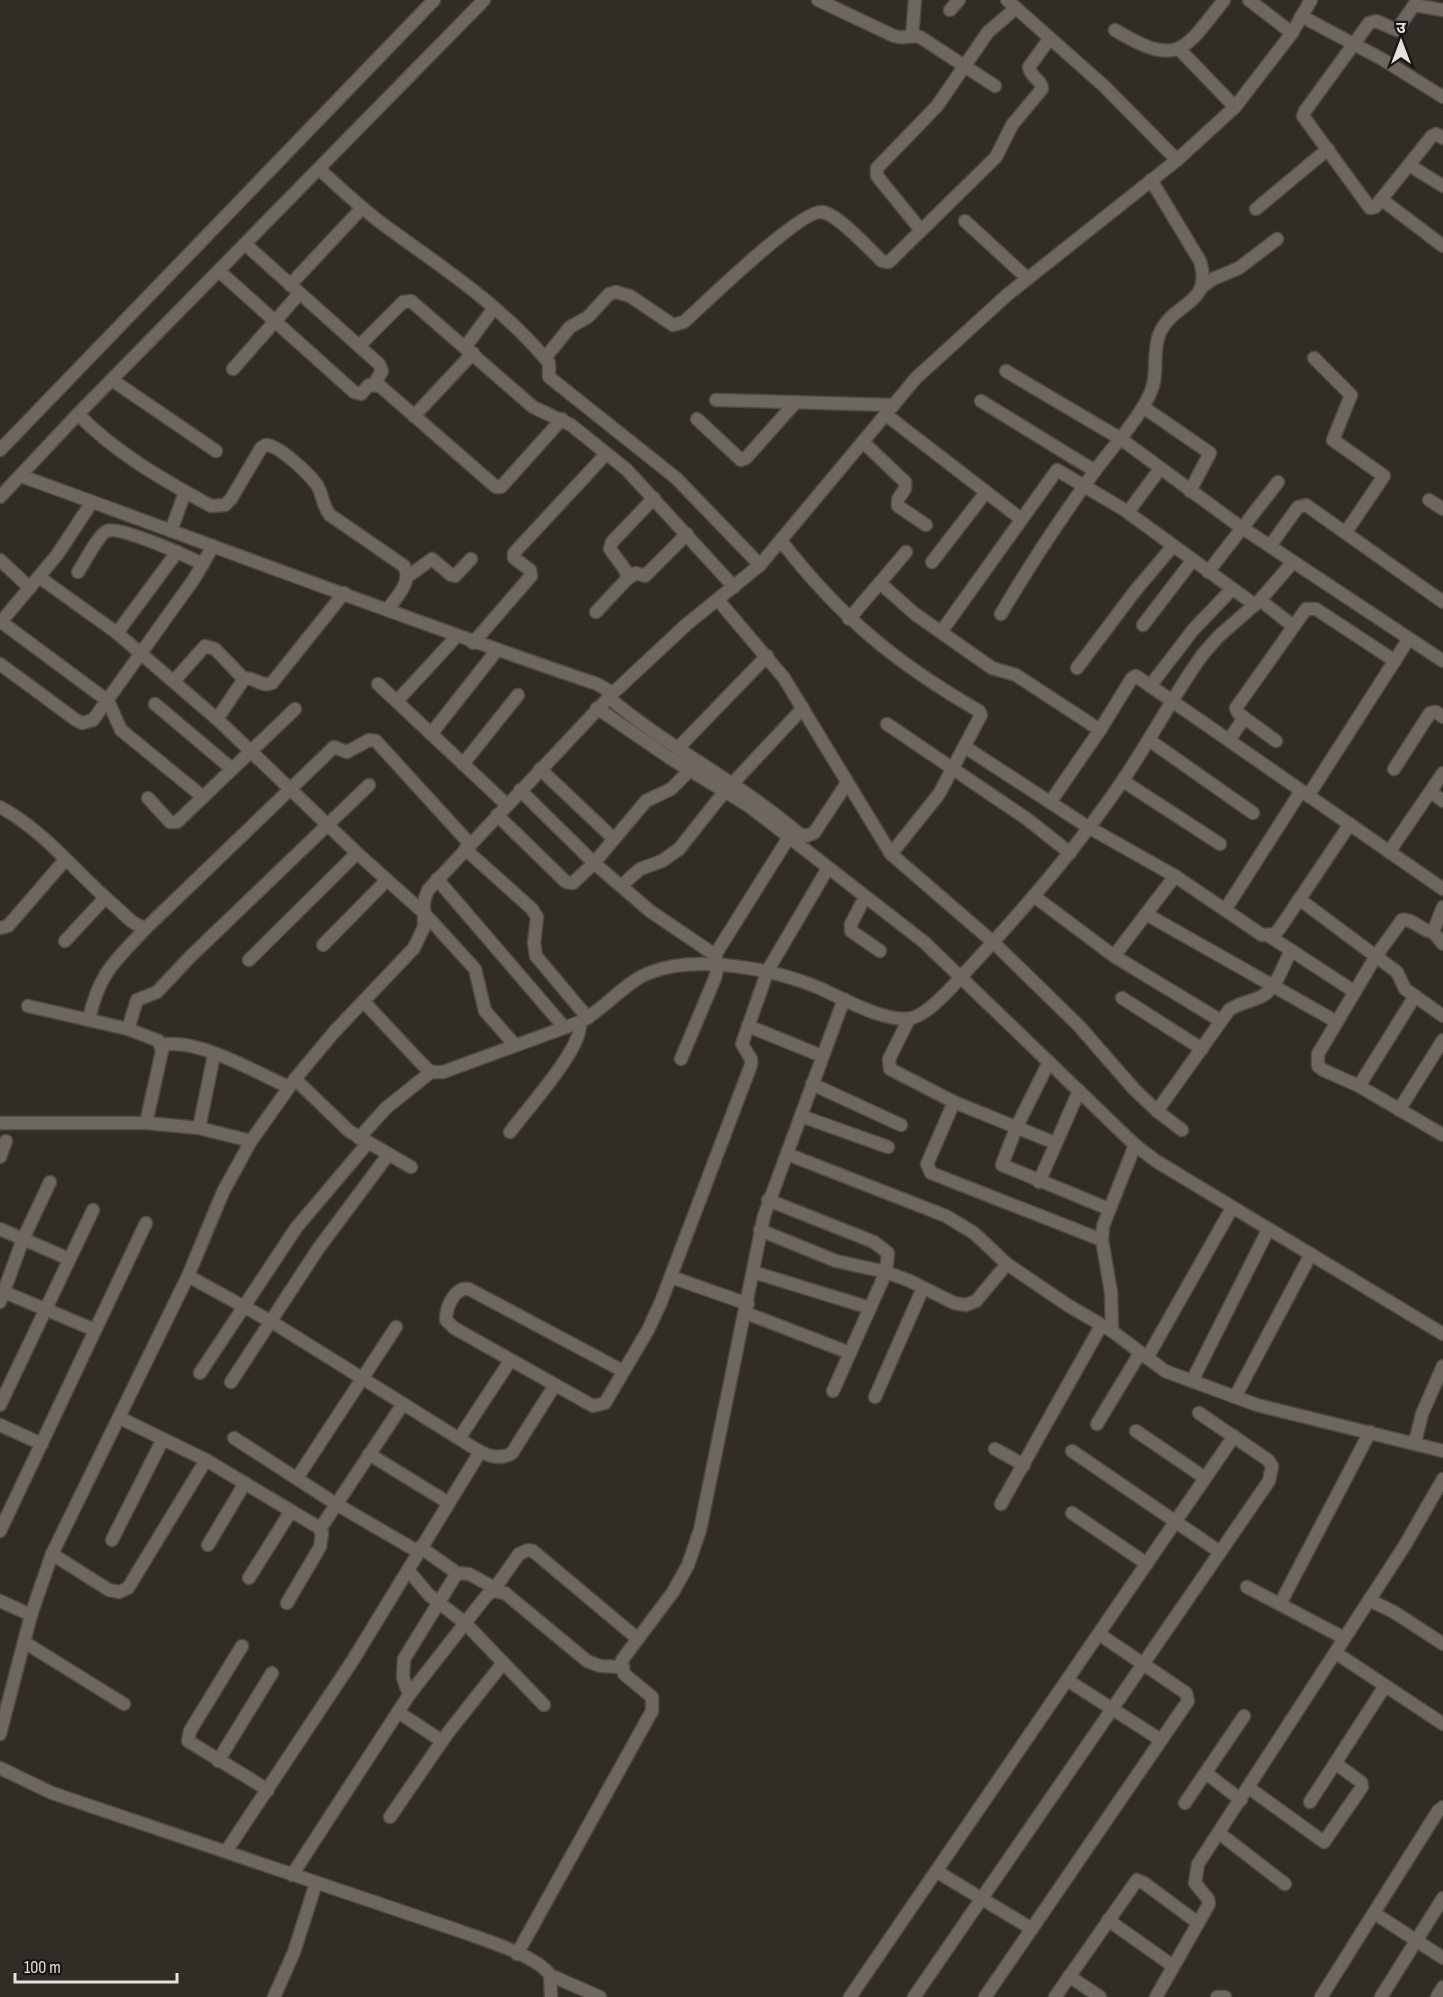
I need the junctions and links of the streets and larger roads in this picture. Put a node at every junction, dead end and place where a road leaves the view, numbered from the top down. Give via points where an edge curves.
1 (434, 0) edge
2 (484, 0) edge
3 (818, 0) edge
4 (915, 0) edge
5 (959, 0) edge
6 (1224, 0) edge
7 (1249, 0) edge
8 (1311, 0) edge
9 (1012, 4) edge
10 (950, 10) dead end
11 (1443, 10) edge
12 (1301, 16) junction
13 (1115, 30) dead end
14 (1292, 33) junction
15 (912, 36) junction
16 (1050, 38) junction
17 (1356, 45) junction
18 (1179, 49) junction
19 (965, 65) junction
20 (995, 86) dead end
21 (1442, 94) edge
22 (1235, 107) junction
23 (1443, 138) edge
24 (1328, 149) junction
25 (1177, 160) junction
26 (1409, 165) junction
27 (319, 169) junction
28 (1151, 180) junction
29 (1443, 186) edge
30 (1381, 199) junction
31 (362, 208) junction
32 (1256, 209) dead end
33 (965, 221) dead end
34 (920, 229) junction
35 (1277, 239) dead end
36 (245, 244) junction
37 (1443, 246) edge
38 (219, 271) junction
39 (1027, 278) junction
40 (1202, 287) junction
41 (295, 290) junction
42 (494, 308) junction
43 (275, 321) junction
44 (359, 346) junction
45 (469, 350) junction
46 (545, 358) junction
47 (1314, 358) dead end
48 (233, 369) dead end
49 (1006, 371) dead end
50 (112, 380) junction
51 (374, 384) junction
52 (716, 400) dead end
53 (981, 401) dead end
54 (796, 402) junction
55 (1143, 407) junction
56 (888, 410) junction
57 (78, 414) junction
58 (414, 416) junction
59 (562, 419) junction
60 (697, 419) dead end
61 (1121, 439) junction
62 (863, 442) junction
63 (0, 450) edge
64 (216, 451) dead end
65 (606, 454) junction
66 (1160, 470) junction
67 (1095, 471) junction
68 (21, 476) junction
69 (1278, 482) dead end
70 (1085, 486) junction
71 (1190, 491) junction
72 (185, 492) junction
73 (986, 492) junction
74 (0, 497) edge
75 (654, 498) junction
76 (1429, 500) dead end
77 (92, 502) junction
78 (1443, 509) edge
79 (1128, 512) junction
80 (1021, 519) junction
81 (926, 525) dead end
82 (1242, 527) junction
83 (171, 531) junction
84 (1346, 532) junction
85 (687, 534) junction
86 (782, 543) junction
87 (213, 546) junction
88 (1173, 546) junction
89 (1270, 546) junction
90 (177, 552) junction
91 (906, 552) dead end
92 (471, 559) dead end
93 (0, 560) edge
94 (1192, 561) junction
95 (932, 562) dead end
96 (1293, 562) junction
97 (203, 564) junction
98 (760, 565) junction
99 (78, 572) dead end
100 (1208, 572) junction
101 (39, 577) junction
102 (407, 577) junction
103 (627, 579) junction
104 (880, 583) junction
105 (734, 587) junction
106 (30, 588) junction
107 (1232, 589) junction
108 (344, 593) junction
109 (718, 600) junction
110 (1443, 602) edge
111 (1258, 603) junction
112 (388, 609) junction
113 (596, 612) dead end
114 (1001, 614) dead end
115 (849, 619) junction
116 (0, 622) edge
117 (1143, 625) dead end
118 (1293, 626) junction
119 (941, 632) junction
120 (117, 633) junction
121 (457, 636) junction
122 (1408, 640) junction
123 (473, 643) junction
124 (497, 650) junction
125 (141, 654) junction
126 (767, 656) junction
127 (1395, 661) junction
128 (1443, 661) edge
129 (0, 664) edge
130 (1077, 668) dead end
131 (244, 679) junction
132 (174, 681) junction
133 (378, 684) dead end
134 (1150, 686) junction
135 (518, 695) dead end
136 (605, 700) junction
137 (108, 701) junction
138 (397, 701) junction
139 (1173, 702) junction
140 (156, 704) dead end
141 (803, 708) junction
142 (295, 709) dead end
143 (1443, 717) edge
144 (1244, 718) junction
145 (218, 719) junction
146 (887, 724) dead end
147 (1101, 730) junction
148 (431, 734) junction
149 (1149, 740) junction
150 (1229, 740) junction
151 (1276, 741) dead end
152 (965, 747) junction
153 (677, 749) junction
154 (251, 752) junction
155 (463, 764) junction
156 (232, 769) junction
157 (540, 769) junction
158 (1394, 769) dead end
159 (690, 770) junction
160 (954, 770) junction
161 (1443, 773) edge
162 (1123, 781) junction
163 (847, 783) junction
164 (369, 785) dead end
165 (729, 787) junction
166 (289, 788) junction
167 (520, 790) junction
168 (1431, 792) junction
169 (1305, 794) junction
170 (203, 797) junction
171 (148, 798) dead end
172 (1051, 801) junction
173 (1443, 801) edge
174 (507, 805) junction
175 (0, 807) edge
176 (1252, 813) dead end
177 (497, 815) junction
178 (1350, 824) junction
179 (328, 825) junction
180 (1088, 827) junction
181 (789, 837) junction
182 (614, 839) junction
183 (1220, 844) dead end
184 (468, 846) junction
185 (1389, 852) junction
186 (357, 853) junction
187 (1070, 853) junction
188 (891, 854) junction
189 (65, 860) junction
190 (594, 862) junction
191 (828, 868) junction
192 (1174, 876) junction
193 (437, 879) junction
194 (387, 880) junction
195 (621, 886) junction
196 (1443, 889) edge
197 (865, 897) junction
198 (1035, 897) junction
199 (105, 898) junction
200 (1299, 899) junction
201 (1443, 907) edge
202 (1225, 910) junction
203 (424, 914) junction
204 (1146, 914) junction
205 (0, 928) edge
206 (146, 928) junction
207 (1433, 932) junction
208 (1269, 936) junction
209 (65, 941) dead end
210 (994, 943) junction
211 (1443, 944) edge
212 (323, 945) dead end
213 (1291, 950) junction
214 (880, 951) dead end
215 (1114, 956) junction
216 (1376, 956) junction
217 (249, 960) dead end
218 (717, 960) junction
219 (768, 970) junction
220 (964, 974) junction
221 (1272, 986) junction
222 (1355, 992) junction
223 (1415, 996) junction
224 (1122, 998) dead end
225 (844, 999) junction
226 (364, 1002) junction
227 (28, 1006) dead end
228 (1443, 1016) edge
229 (909, 1018) junction
230 (89, 1019) junction
231 (584, 1020) junction
232 (1221, 1021) junction
233 (1337, 1022) junction
234 (748, 1026) junction
235 (564, 1027) junction
236 (128, 1029) junction
237 (1443, 1040) edge
238 (162, 1045) junction
239 (515, 1046) junction
240 (1202, 1049) junction
241 (214, 1055) junction
242 (822, 1056) junction
243 (681, 1059) dead end
244 (1049, 1062) junction
245 (431, 1072) junction
246 (292, 1083) junction
247 (812, 1084) junction
248 (1359, 1086) junction
249 (1079, 1091) junction
250 (954, 1102) junction
251 (1399, 1110) junction
252 (1157, 1111) junction
253 (801, 1116) junction
254 (0, 1123) edge
255 (146, 1123) junction
256 (901, 1125) dead end
257 (199, 1128) junction
258 (1016, 1128) junction
259 (1182, 1130) dead end
260 (510, 1132) dead end
261 (1443, 1134) edge
262 (6, 1141) dead end
263 (251, 1141) junction
264 (363, 1141) junction
265 (1055, 1143) junction
266 (1135, 1145) junction
267 (888, 1147) dead end
268 (787, 1154) junction
269 (388, 1155) junction
270 (0, 1157) edge
271 (411, 1167) dead end
272 (50, 1182) dead end
273 (1039, 1182) junction
274 (768, 1200) junction
275 (1232, 1208) junction
276 (1109, 1209) junction
277 (93, 1210) dead end
278 (146, 1223) dead end
279 (0, 1229) edge
280 (760, 1230) junction
281 (1268, 1230) junction
282 (23, 1239) junction
283 (1102, 1240) junction
284 (1311, 1254) junction
285 (69, 1259) junction
286 (1007, 1264) junction
287 (753, 1272) junction
288 (886, 1272) junction
289 (188, 1276) junction
290 (671, 1277) junction
291 (923, 1288) junction
292 (2, 1297) edge
293 (243, 1307) junction
294 (45, 1308) junction
295 (870, 1308) junction
296 (747, 1309) junction
297 (272, 1322) junction
298 (396, 1327) dead end
299 (1106, 1328) junction
300 (95, 1330) junction
301 (1443, 1334) edge
302 (850, 1353) junction
303 (1144, 1355) junction
304 (510, 1361) junction
305 (1443, 1366) edge
306 (623, 1371) junction
307 (200, 1372) dead end
308 (362, 1379) junction
309 (1192, 1381) junction
310 (231, 1382) dead end
311 (555, 1385) junction
312 (833, 1391) dead end
313 (875, 1397) dead end
314 (1235, 1397) junction
315 (403, 1404) junction
316 (0, 1405) edge
317 (1199, 1413) dead end
318 (120, 1418) junction
319 (1097, 1424) dead end
320 (0, 1425) edge
321 (1136, 1431) dead end
322 (1370, 1432) junction
323 (1234, 1436) junction
324 (460, 1437) junction
325 (234, 1438) dead end
326 (163, 1440) junction
327 (1415, 1442) junction
328 (42, 1444) junction
329 (995, 1449) dead end
330 (1072, 1451) dead end
331 (1443, 1451) edge
332 (480, 1452) junction
333 (369, 1454) junction
334 (206, 1460) junction
335 (1024, 1465) junction
336 (297, 1478) junction
337 (1205, 1478) junction
338 (1443, 1479) edge
339 (245, 1483) junction
340 (1439, 1498) edge
341 (447, 1502) junction
342 (336, 1503) junction
343 (1001, 1504) dead end
344 (291, 1511) junction
345 (1072, 1512) dead end
346 (1175, 1521) junction
347 (320, 1529) junction
348 (0, 1531) edge
349 (112, 1540) dead end
350 (208, 1545) dead end
351 (419, 1549) junction
352 (1220, 1552) junction
353 (52, 1554) junction
354 (1147, 1564) junction
355 (408, 1570) junction
356 (457, 1573) junction
357 (249, 1578) dead end
358 (1247, 1587) dead end
359 (494, 1590) junction
360 (1370, 1600) junction
361 (0, 1601) edge
362 (287, 1603) dead end
363 (1280, 1604) junction
364 (439, 1605) junction
365 (31, 1615) junction
366 (465, 1623) junction
367 (1099, 1634) junction
368 (1344, 1638) junction
369 (638, 1639) junction
370 (24, 1642) junction
371 (1443, 1644) edge
372 (242, 1646) dead end
373 (1336, 1653) junction
374 (503, 1663) junction
375 (1143, 1663) junction
376 (621, 1667) junction
377 (272, 1673) dead end
378 (1067, 1680) junction
379 (1386, 1686) junction
380 (409, 1695) junction
381 (124, 1704) dead end
382 (544, 1705) dead end
383 (1112, 1708) junction
384 (398, 1712) junction
385 (1244, 1716) dead end
386 (1443, 1724) edge
387 (0, 1734) edge
388 (1161, 1740) junction
389 (442, 1741) junction
390 (218, 1761) junction
391 (1335, 1763) junction
392 (0, 1768) edge
393 (1206, 1773) junction
394 (1249, 1788) junction
395 (268, 1790) junction
396 (1241, 1800) junction
397 (1310, 1802) dead end
398 (1185, 1803) dead end
399 (1443, 1807) edge
400 (390, 1817) dead end
401 (1219, 1833) junction
402 (227, 1850) junction
403 (936, 1871) junction
404 (292, 1875) junction
405 (316, 1883) junction
406 (1284, 1884) dead end
407 (1443, 1898) edge
408 (981, 1899) junction
409 (1374, 1913) junction
410 (1108, 1920) junction
411 (1198, 1923) junction
412 (1032, 1929) junction
413 (1417, 1940) junction
414 (517, 1954) junction
415 (1443, 1958) edge
416 (1173, 1966) junction
417 (550, 1975) junction
418 (1069, 1976) junction
419 (1443, 1987) edge
420 (1158, 1993) edge
421 (274, 1997) edge
422 (551, 1997) edge
423 (600, 1997) edge
424 (850, 1997) edge
425 (914, 1997) edge
426 (985, 1997) edge
427 (1055, 1997) edge
428 (1100, 1997) edge
429 (1171, 1997) edge
430 (1217, 1997) edge
431 (1225, 1997) edge
432 (1320, 1997) edge
433 (1381, 1997) edge
434 (1437, 1997) edge

1 - 63 street
2 - 27 street
3 - 15 street via 894,36
4 - 15 street
5 - 10 street
6 - 18 street via 1192,40
7 - 14 street
8 - 12 street
9 - 16 street
9 - 19 street
11 - 17 street via 1414,5 1397,30 1372,21
12 - 14 street
12 - 17 street
13 - 18 street via 1148,48
14 - 22 street
15 - 19 street
16 - 25 street
16 - 34 street via 1029,67 1030,74 1042,85 1041,92 1012,125 996,157
17 - 21 street
17 - 24 street via 1305,111 1305,121
18 - 22 street
19 - 20 street
19 - 34 street via 932,112 877,168 877,176
22 - 25 street
23 - 26 street via 1434,134
24 - 30 street via 1370,208
24 - 32 street
25 - 28 street
26 - 29 street
26 - 30 street
27 - 31 street
27 - 36 street
28 - 39 street
28 - 40 street via 1200,261
30 - 37 street
31 - 41 street
31 - 42 street via 447,268
33 - 39 street
34 - 46 street via 885,262 829,213 814,212 764,250 684,322 673,325 630,296 616,292 570,327
35 - 40 street via 1239,268
36 - 38 street
36 - 41 street
38 - 43 street
38 - 50 street
39 - 56 street via 961,335
40 - 55 street via 1159,335 1156,376
41 - 43 street
41 - 44 street
42 - 45 street
42 - 46 street
43 - 48 street
43 - 51 street via 354,392 361,394
44 - 45 street via 408,300
44 - 51 street via 381,367 381,375
45 - 58 street
45 - 59 street via 533,407
46 - 98 street via 549,377 676,478
47 - 84 street via 1351,395 1333,441 1384,476
49 - 61 street
50 - 57 street
50 - 64 street
51 - 58 street
52 - 54 street
53 - 67 street
54 - 56 street
54 - 60 street via 741,460
55 - 61 street
55 - 71 street via 1210,453
56 - 62 street
56 - 73 street
57 - 68 street
57 - 72 street via 103,438
58 - 59 street via 498,488
59 - 65 street
61 - 66 street
61 - 67 street
62 - 81 street via 905,482 898,506
62 - 86 street
65 - 75 street
65 - 123 street via 514,553 531,576
66 - 71 street
66 - 79 street
67 - 70 street
68 - 74 street
68 - 77 street
69 - 82 street
70 - 79 street
70 - 80 street via 1057,470
70 - 114 street via 1044,543
71 - 82 street
72 - 83 street
72 - 102 street via 211,506 225,505 261,448 272,445 315,483 330,515 404,566
73 - 80 street
73 - 95 street
75 - 85 street
75 - 103 street via 610,545
76 - 78 street
77 - 83 street
77 - 101 street
79 - 88 street
80 - 119 street
82 - 89 street
82 - 100 street
83 - 87 street
84 - 89 street via 1302,505
84 - 110 street
85 - 103 street via 645,576 636,573
85 - 105 street
86 - 98 street
86 - 115 street
87 - 97 street
87 - 108 street
88 - 94 street
88 - 130 street
89 - 96 street
90 - 97 street
90 - 99 street via 122,531 108,530
90 - 120 street
91 - 104 street
92 - 102 street via 455,576 432,559
93 - 106 street
94 - 100 street
94 - 117 street
96 - 111 street
96 - 122 street
97 - 125 street
98 - 105 street
100 - 107 street
101 - 106 street
101 - 120 street
102 - 112 street
103 - 113 street
104 - 115 street
104 - 119 street
105 - 109 street
106 - 116 street
107 - 111 street
107 - 134 street via 1193,630
108 - 112 street
108 - 131 street via 272,683 263,685
109 - 126 street
109 - 136 street
111 - 118 street
111 - 139 street via 1203,654
112 - 121 street
115 - 152 street via 919,676 979,711 980,721
116 - 137 street
118 - 127 street via 1306,609 1316,609
118 - 144 street via 1238,704 1238,713
119 - 147 street via 992,668 1016,675
120 - 125 street
121 - 123 street
121 - 138 street
122 - 127 street
122 - 128 street
123 - 124 street
124 - 136 street via 597,684
124 - 148 street
125 - 132 street
125 - 137 street
126 - 141 street
126 - 153 street
127 - 169 street
129 - 137 street via 82,723 93,720
131 - 132 street via 215,649 205,646
131 - 145 street
132 - 145 street
133 - 138 street
134 - 139 street
134 - 147 street via 1133,676
135 - 155 street
136 - 153 street
136 - 157 street
136 - 159 street
137 - 170 street via 121,730
138 - 148 street
139 - 149 street
139 - 150 street
140 - 156 street
141 - 163 street
141 - 165 street
142 - 154 street
143 - 158 street via 1430,713
144 - 150 street
144 - 151 street
145 - 154 street
146 - 160 street
147 - 172 street
148 - 155 street
149 - 162 street
149 - 176 street
150 - 169 street
152 - 160 street
152 - 172 street
153 - 165 street
154 - 156 street
154 - 166 street
155 - 174 street
156 - 170 street
157 - 167 street
157 - 182 street
159 - 165 street
159 - 182 street via 671,789 646,801
160 - 187 street
160 - 188 street
161 - 168 street
162 - 180 street
162 - 183 street
163 - 165 street via 814,833 806,836
163 - 188 street
164 - 179 street
165 - 181 street
165 - 195 street via 679,849 640,869
166 - 179 street
166 - 184 street via 332,748 351,751 372,739
166 - 206 street
167 - 174 street
167 - 190 street
168 - 173 street
168 - 185 street
169 - 178 street
169 - 202 street
170 - 171 street via 174,823
172 - 180 street
174 - 177 street
175 - 189 street via 34,829
177 - 184 street
177 - 190 street via 566,882 576,880
178 - 185 street
178 - 200 street
179 - 186 street
179 - 236 street via 191,956 167,984 137,1000
180 - 187 street
180 - 192 street
181 - 191 street
181 - 218 street
182 - 190 street
184 - 193 street
184 - 231 street via 532,909 537,917 536,956
185 - 196 street
186 - 194 street
186 - 217 street
187 - 198 street
188 - 210 street
189 - 199 street
189 - 205 street via 8,926
190 - 195 street
191 - 197 street
191 - 219 street
192 - 202 street
192 - 204 street
193 - 203 street via 424,901
193 - 235 street
194 - 203 street
194 - 212 street
195 - 218 street
197 - 214 street via 851,931
197 - 220 street
198 - 210 street
198 - 215 street
199 - 206 street
199 - 209 street
200 - 208 street via 1280,928
200 - 216 street
201 - 207 street
202 - 208 street
203 - 226 street via 421,937 414,948
203 - 239 street via 475,969 485,1011
204 - 215 street
204 - 221 street
206 - 230 street via 103,975
207 - 211 street
207 - 216 street via 1408,919 1402,920
208 - 213 street
210 - 220 street
210 - 252 street via 1079,1026
213 - 221 street
213 - 222 street
215 - 232 street
216 - 222 street
216 - 223 street via 1397,972 1405,989
218 - 219 street
218 - 231 street via 648,973
218 - 243 street
219 - 225 street
219 - 234 street
220 - 229 street via 924,1012
220 - 244 street
221 - 232 street via 1264,994 1239,1003
221 - 233 street
222 - 233 street
223 - 228 street
223 - 248 street
224 - 240 street
225 - 229 street via 891,1017
225 - 242 street
226 - 245 street
226 - 246 street
227 - 230 street
229 - 250 street via 889,1059 890,1069
230 - 236 street
231 - 235 street
231 - 260 street via 571,1050
232 - 240 street
233 - 248 street via 1318,1054 1318,1066
234 - 242 street
234 - 290 street via 742,1044 751,1065
235 - 239 street
236 - 238 street
237 - 251 street
238 - 241 street via 188,1046
238 - 255 street
239 - 245 street via 454,1069
240 - 252 street
241 - 246 street
241 - 257 street
242 - 247 street
244 - 249 street
244 - 258 street
245 - 264 street via 386,1108
246 - 263 street
246 - 264 street
247 - 253 street
247 - 256 street
248 - 251 street
249 - 265 street
249 - 266 street
250 - 258 street
250 - 283 street via 927,1164 931,1173
251 - 261 street
252 - 259 street
253 - 267 street
253 - 268 street
254 - 255 street
255 - 257 street
257 - 263 street
258 - 265 street
258 - 273 street via 1002,1165
262 - 270 street
263 - 289 street via 223,1192
264 - 269 street
264 - 293 street
265 - 273 street
266 - 275 street
266 - 276 street
268 - 274 street
268 - 286 street via 946,1216 992,1247
269 - 271 street
269 - 297 street via 345,1211
272 - 282 street
273 - 276 street
274 - 280 street
274 - 288 street via 874,1242 888,1253
275 - 281 street
275 - 303 street
276 - 283 street
277 - 285 street
278 - 300 street
279 - 282 street
280 - 287 street
280 - 288 street via 836,1261
281 - 284 street
281 - 309 street
282 - 285 street
282 - 292 street
283 - 299 street via 1111,1292
284 - 301 street
284 - 314 street
285 - 294 street
286 - 291 street via 976,1301 966,1305
286 - 299 street
287 - 295 street
287 - 296 street
288 - 291 street
288 - 295 street
289 - 293 street
289 - 318 street
290 - 296 street
290 - 306 street via 648,1330
291 - 313 street
292 - 294 street
293 - 297 street
293 - 307 street
294 - 300 street
294 - 316 street
295 - 302 street
296 - 302 street
296 - 369 street via 700,1530 673,1592
297 - 308 street
297 - 310 street
298 - 308 street
299 - 303 street
299 - 335 street
300 - 328 street
302 - 312 street
303 - 309 street via 1165,1371
303 - 319 street
304 - 306 street via 448,1324 447,1310 460,1288 469,1288
304 - 311 street
304 - 324 street
305 - 327 street via 1422,1414
306 - 311 street via 600,1406
308 - 315 street
308 - 336 street
309 - 314 street
311 - 332 street via 512,1453 501,1457
314 - 322 street
315 - 324 street
315 - 333 street
317 - 323 street
318 - 326 street
318 - 353 street
320 - 328 street
321 - 337 street
322 - 327 street
322 - 363 street
323 - 337 street
323 - 352 street via 1268,1460 1272,1474
324 - 332 street
325 - 336 street
326 - 334 street
326 - 349 street
327 - 331 street
328 - 348 street
329 - 335 street
330 - 346 street
332 - 341 street
333 - 341 street
333 - 342 street
334 - 339 street
334 - 353 street via 128,1588 109,1590
335 - 343 street
336 - 342 street
337 - 346 street
338 - 340 street
339 - 344 street
339 - 350 street
340 - 360 street
341 - 351 street
342 - 347 street
342 - 351 street
344 - 347 street
344 - 357 street
345 - 354 street
346 - 352 street
346 - 354 street
347 - 362 street via 320,1547
351 - 355 street
351 - 356 street
352 - 375 street
353 - 365 street
354 - 367 street
355 - 364 street
355 - 395 street
356 - 359 street via 469,1574
356 - 364 street
358 - 363 street
359 - 366 street
359 - 369 street via 519,1554 533,1551
359 - 376 street via 505,1593 587,1661
360 - 368 street
360 - 371 street
361 - 365 street
363 - 368 street
364 - 366 street
364 - 380 street via 404,1659 403,1677
365 - 370 street
366 - 374 street
366 - 380 street
367 - 375 street
367 - 378 street
368 - 373 street
369 - 376 street
370 - 381 street
370 - 387 street
372 - 390 street via 188,1736 190,1745
373 - 379 street
373 - 394 street
374 - 382 street
374 - 389 street
375 - 383 street
375 - 388 street via 1188,1696
376 - 414 street via 652,1697 652,1711
377 - 390 street
378 - 383 street
378 - 403 street
379 - 386 street
379 - 391 street
380 - 384 street
383 - 388 street
383 - 408 street
384 - 389 street
384 - 404 street
385 - 393 street
388 - 412 street
389 - 400 street
390 - 395 street
391 - 394 street via 1361,1782 1362,1787 1324,1842
391 - 397 street
392 - 402 street via 52,1793
393 - 396 street
393 - 398 street
394 - 396 street
395 - 402 street
396 - 401 street
399 - 409 street
401 - 406 street
401 - 411 street via 1195,1872 1195,1883 1209,1904
402 - 404 street
403 - 408 street
403 - 424 street
404 - 405 street
405 - 414 street via 426,1918
405 - 421 street via 294,1952
407 - 413 street
408 - 412 street
408 - 425 street
409 - 413 street
409 - 432 street
410 - 411 street via 1137,1880
410 - 416 street
410 - 418 street
411 - 416 street
412 - 426 street
413 - 415 street
413 - 433 street
414 - 417 street
416 - 420 street
417 - 422 street
417 - 423 street
418 - 427 street
418 - 428 street
419 - 434 street
420 - 429 street
430 - 431 street

